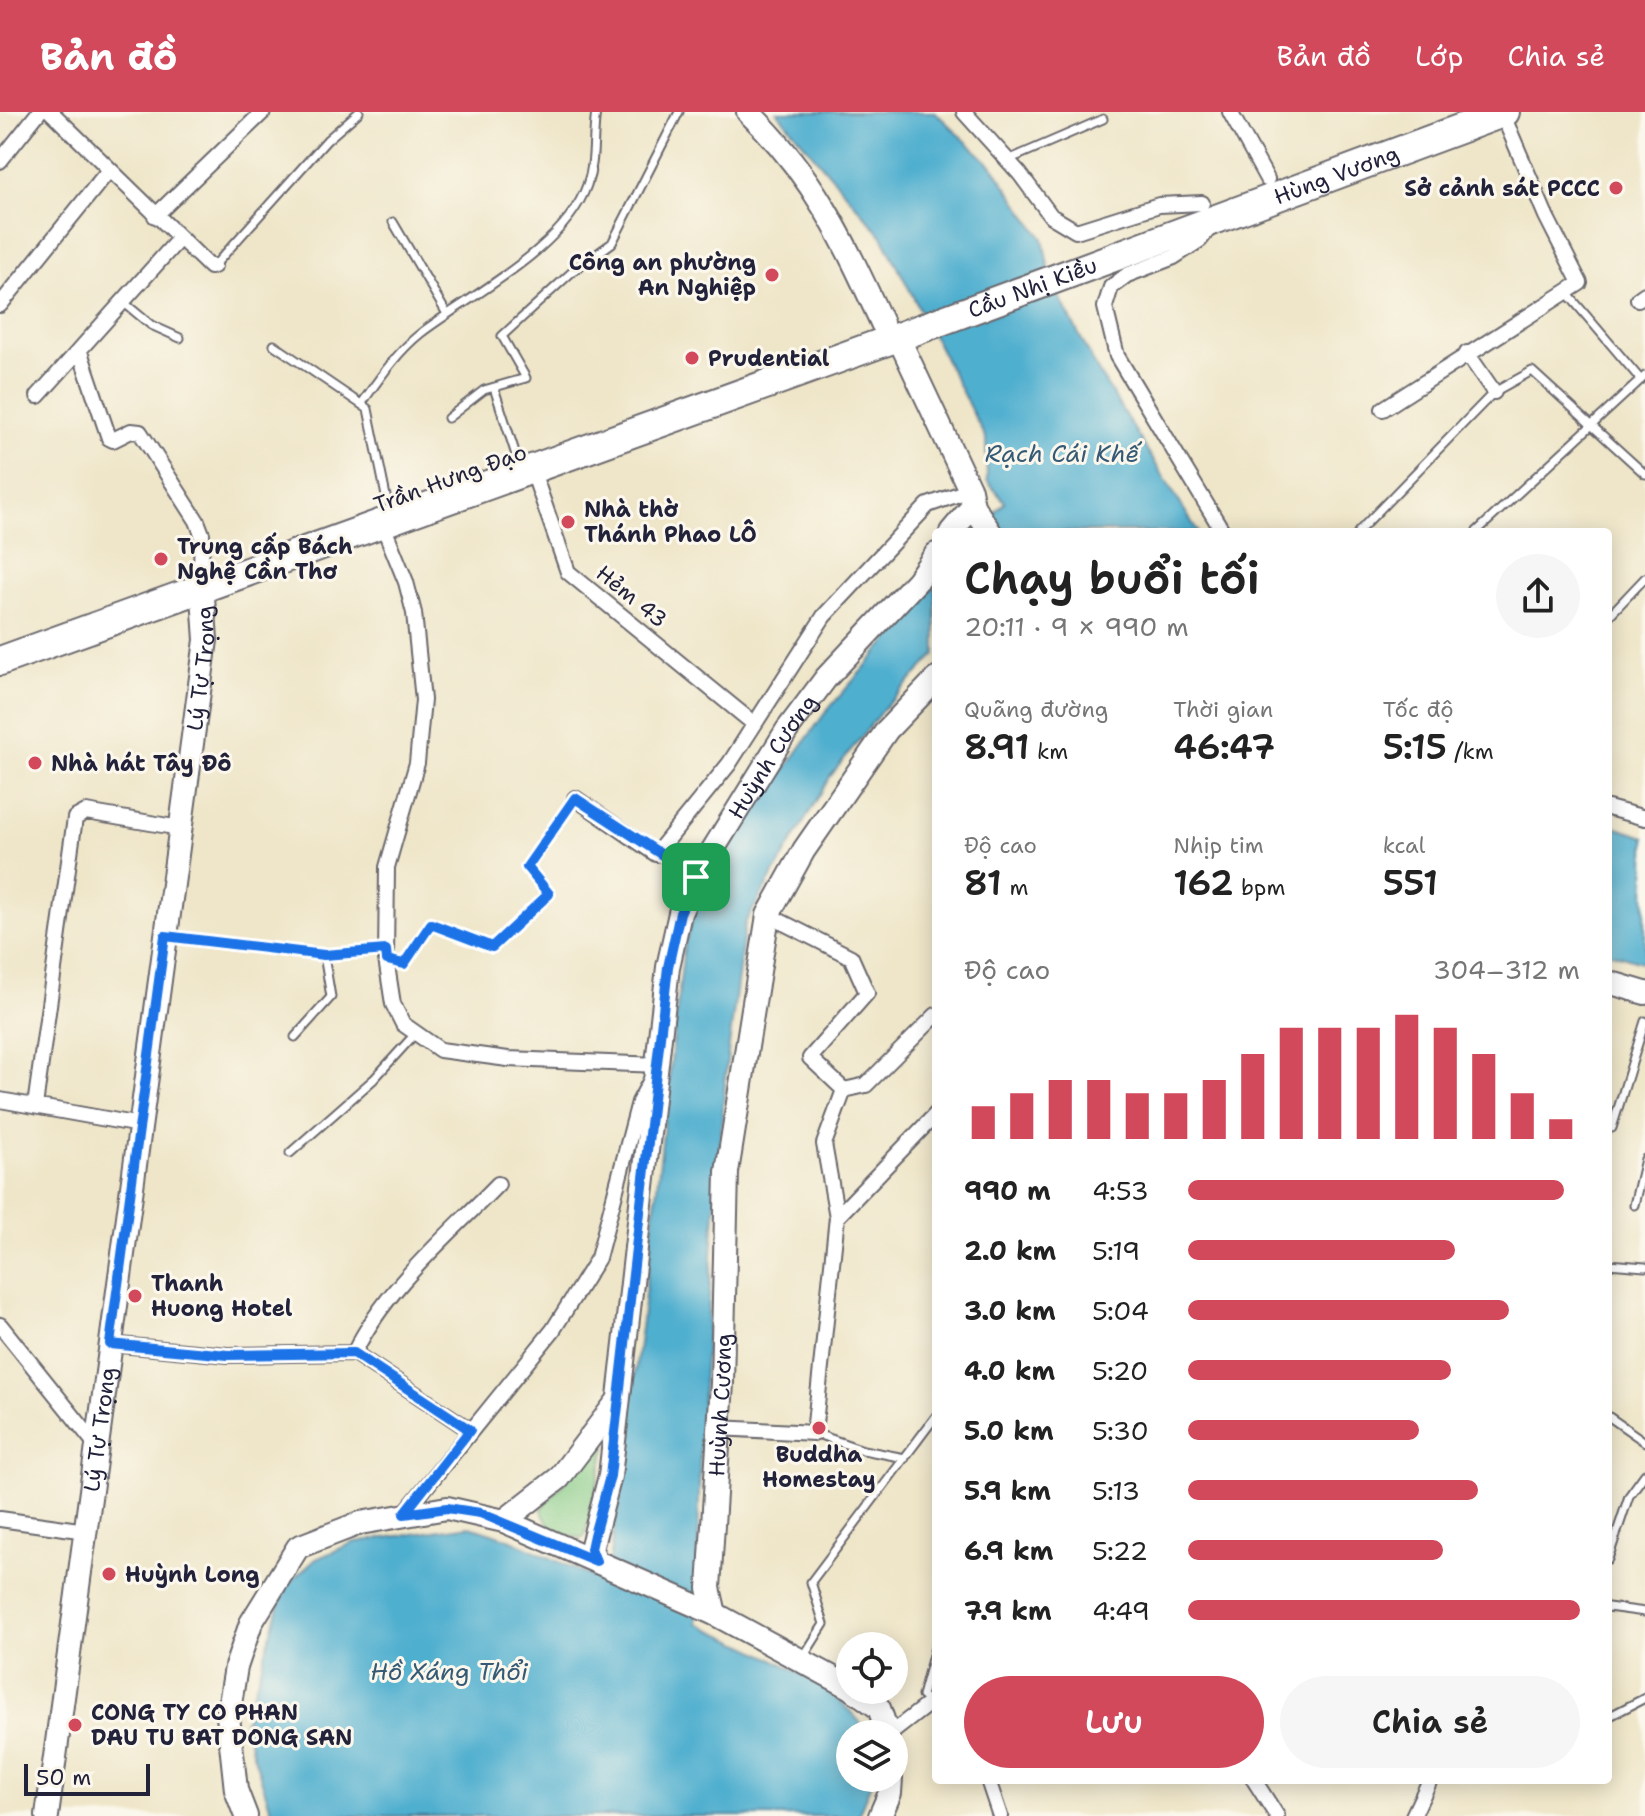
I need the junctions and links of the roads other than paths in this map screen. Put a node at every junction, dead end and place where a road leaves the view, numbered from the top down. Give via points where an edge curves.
1 (39, 112) edge
2 (51, 112) edge
3 (263, 112) edge
4 (359, 112) edge
5 (596, 112) edge
6 (679, 112) edge
7 (748, 112) edge
8 (964, 112) edge
9 (1230, 112) edge
10 (1450, 112) edge
11 (1503, 113) edge
12 (1103, 119) dead end
13 (1008, 160) junction
14 (0, 161) edge
15 (109, 170) junction
16 (1267, 179) junction
17 (1210, 211) junction
18 (155, 216) junction
19 (393, 222) dead end
20 (1163, 228) joint
21 (179, 239) junction
22 (214, 266) joint
23 (1565, 291) junction
24 (122, 301) junction
25 (0, 305) edge
26 (447, 314) junction
27 (893, 325) junction
28 (180, 338) dead end
29 (274, 345) dead end
30 (80, 352) junction
31 (1467, 353) junction
32 (1643, 378) edge
33 (494, 388) junction
34 (1494, 392) junction
35 (38, 396) dead end
36 (362, 403) junction
37 (1383, 409) dead end
38 (448, 418) dead end
39 (1590, 426) junction
40 (524, 462) junction
41 (1645, 474) edge
42 (972, 498) junction
43 (385, 512) junction
44 (953, 528) edge
45 (988, 528) edge
46 (1221, 528) edge
47 (1362, 528) edge
48 (1481, 528) edge
49 (932, 560) edge
50 (201, 578) junction
51 (1645, 578) edge
52 (1612, 613) edge
53 (0, 641) edge
54 (0, 661) edge
55 (932, 683) edge
56 (753, 723) junction
57 (575, 798) joint
58 (1612, 809) edge
59 (1645, 818) edge
60 (180, 828) junction
61 (656, 854) junction
62 (696, 877) junction
63 (768, 915) junction
64 (165, 936) junction
65 (324, 955) junction
66 (386, 955) junction
67 (1612, 983) edge
68 (1645, 993) edge
69 (932, 1019) edge
70 (1645, 1021) edge
71 (415, 1034) junction
72 (295, 1037) dead end
73 (659, 1065) junction
74 (844, 1090) junction
75 (0, 1100) edge
76 (35, 1106) junction
77 (932, 1118) edge
78 (140, 1125) junction
79 (1612, 1128) dead end
80 (290, 1153) dead end
81 (1645, 1159) edge
82 (498, 1184) dead end
83 (1634, 1205) dead end
84 (837, 1217) junction
85 (1612, 1264) edge
86 (1645, 1267) edge
87 (0, 1325) edge
88 (110, 1344) junction
89 (354, 1353) junction
90 (619, 1398) junction
91 (1612, 1419) edge
92 (932, 1421) edge
93 (718, 1428) junction
94 (470, 1430) junction
95 (814, 1433) junction
96 (1645, 1442) edge
97 (97, 1446) junction
98 (905, 1458) junction
99 (1645, 1474) edge
100 (404, 1514) junction
101 (0, 1519) edge
102 (504, 1521) junction
103 (86, 1531) junction
104 (1612, 1547) edge
105 (600, 1562) junction
106 (1612, 1608) edge
107 (708, 1612) junction
108 (1645, 1612) edge
109 (802, 1659) junction
110 (932, 1659) edge
111 (836, 1679) edge
112 (1645, 1698) edge
113 (932, 1703) edge
114 (932, 1705) edge
115 (1612, 1715) edge
116 (908, 1721) edge
117 (989, 1784) edge
118 (1257, 1784) edge
119 (1428, 1784) edge
120 (890, 1792) edge
121 (47, 1816) edge
122 (246, 1816) edge
123 (880, 1816) edge
124 (1000, 1816) edge
125 (1277, 1816) edge
126 (1413, 1816) edge

1 - 14 street
2 - 15 street
3 - 18 street
4 - 22 lane via 327,140
5 - 26 lane via 594,159 578,204 520,264
6 - 33 lane via 612,243 502,336 526,378
7 - 27 street via 811,183
8 - 13 street
9 - 16 street
10 - 16 highway, Hùng Vương
11 - 17 highway, Hùng Vương
11 - 23 street via 1580,283
12 - 13 lane
13 - 17 street via 1051,216 1076,231 1159,205
15 - 18 street
15 - 25 street
16 - 17 highway, Hùng Vương
17 - 20 highway, Hùng Vương
17 - 46 street via 1200,240 1174,257 1127,275 1111,287 1105,307 1117,356
18 - 21 street
19 - 26 lane
20 - 27 highway, Cầu Nhị Kiều
21 - 22 street
21 - 24 street
23 - 31 street
23 - 32 lane
24 - 28 lane via 151,325
24 - 30 street
26 - 36 lane via 418,336
27 - 40 highway, Trần Hưng Đạo
27 - 42 street
29 - 36 lane
30 - 35 street
30 - 50 street via 109,438 140,432 179,490 202,534
31 - 34 street
31 - 37 street
32 - 39 lane
33 - 38 lane
33 - 40 lane
34 - 39 lane via 1532,371
34 - 47 lane
36 - 43 lane via 371,419
39 - 41 lane
39 - 48 lane
40 - 43 highway, Trần Hưng Đạo
40 - 56 street, Hẻm 43 via 568,572
42 - 44 street
42 - 45 street
42 - 56 street via 928,505 824,616
43 - 50 highway, Trần Hưng Đạo
43 - 66 street via 414,613 423,700 417,763 387,867
49 - 62 street, Huỳnh Cương via 826,678 787,730
50 - 53 highway, Trần Hưng Đạo
50 - 54 highway, Trần Hưng Đạo
50 - 60 street, Lý Tự Trọng via 206,640
51 - 52 lane
55 - 63 street, Huỳnh Cương via 887,730 804,850
56 - 61 street via 729,764
57 - 61 street
57 - 66 lane via 527,867 549,894 492,947 431,924 404,964
58 - 59 street
60 - 64 street, Lý Tự Trọng
60 - 76 street via 86,812 75,818
61 - 62 lane
62 - 73 street, Huỳnh Cương via 680,913 668,967
63 - 74 street via 851,957 867,993 810,1058
63 - 93 street, Huỳnh Cương via 727,1172
64 - 65 lane
64 - 78 street, Lý Tự Trọng
65 - 66 lane
65 - 72 lane via 331,997
66 - 71 street via 393,1004
67 - 68 street
69 - 74 street via 866,1085
70 - 79 lane
71 - 73 street via 440,1050 508,1059
71 - 80 lane via 374,1079
73 - 90 street, Huỳnh Cương
73 - 94 street via 639,1102 598,1258 553,1330
74 - 84 street via 824,1144
75 - 76 street
76 - 78 street
77 - 84 street
78 - 88 street, Lý Tự Trọng
81 - 83 lane
82 - 89 street via 386,1301
84 - 95 street
85 - 86 lane
87 - 97 street
88 - 89 street via 228,1355
88 - 97 street, Lý Tự Trọng
89 - 94 street
90 - 102 street via 559,1478
90 - 105 street, Huỳnh Cương via 610,1476 591,1549
91 - 96 lane
92 - 98 lane
93 - 95 street
93 - 107 street, Huỳnh Cương
94 - 100 street
95 - 98 lane
97 - 103 street, Lý Tự Trọng
98 - 109 lane via 811,1582 824,1624
99 - 104 lane via 1629,1496
100 - 102 street via 447,1508
100 - 122 street via 360,1523 298,1547 251,1623 228,1716 236,1790
101 - 103 street
102 - 105 street
103 - 121 street, Lý Tự Trọng
105 - 107 street
106 - 108 lane
107 - 109 street
109 - 111 street
110 - 113 lane via 922,1696
112 - 115 lane
114 - 116 street
117 - 124 street
118 - 125 street
119 - 126 street
120 - 123 street

